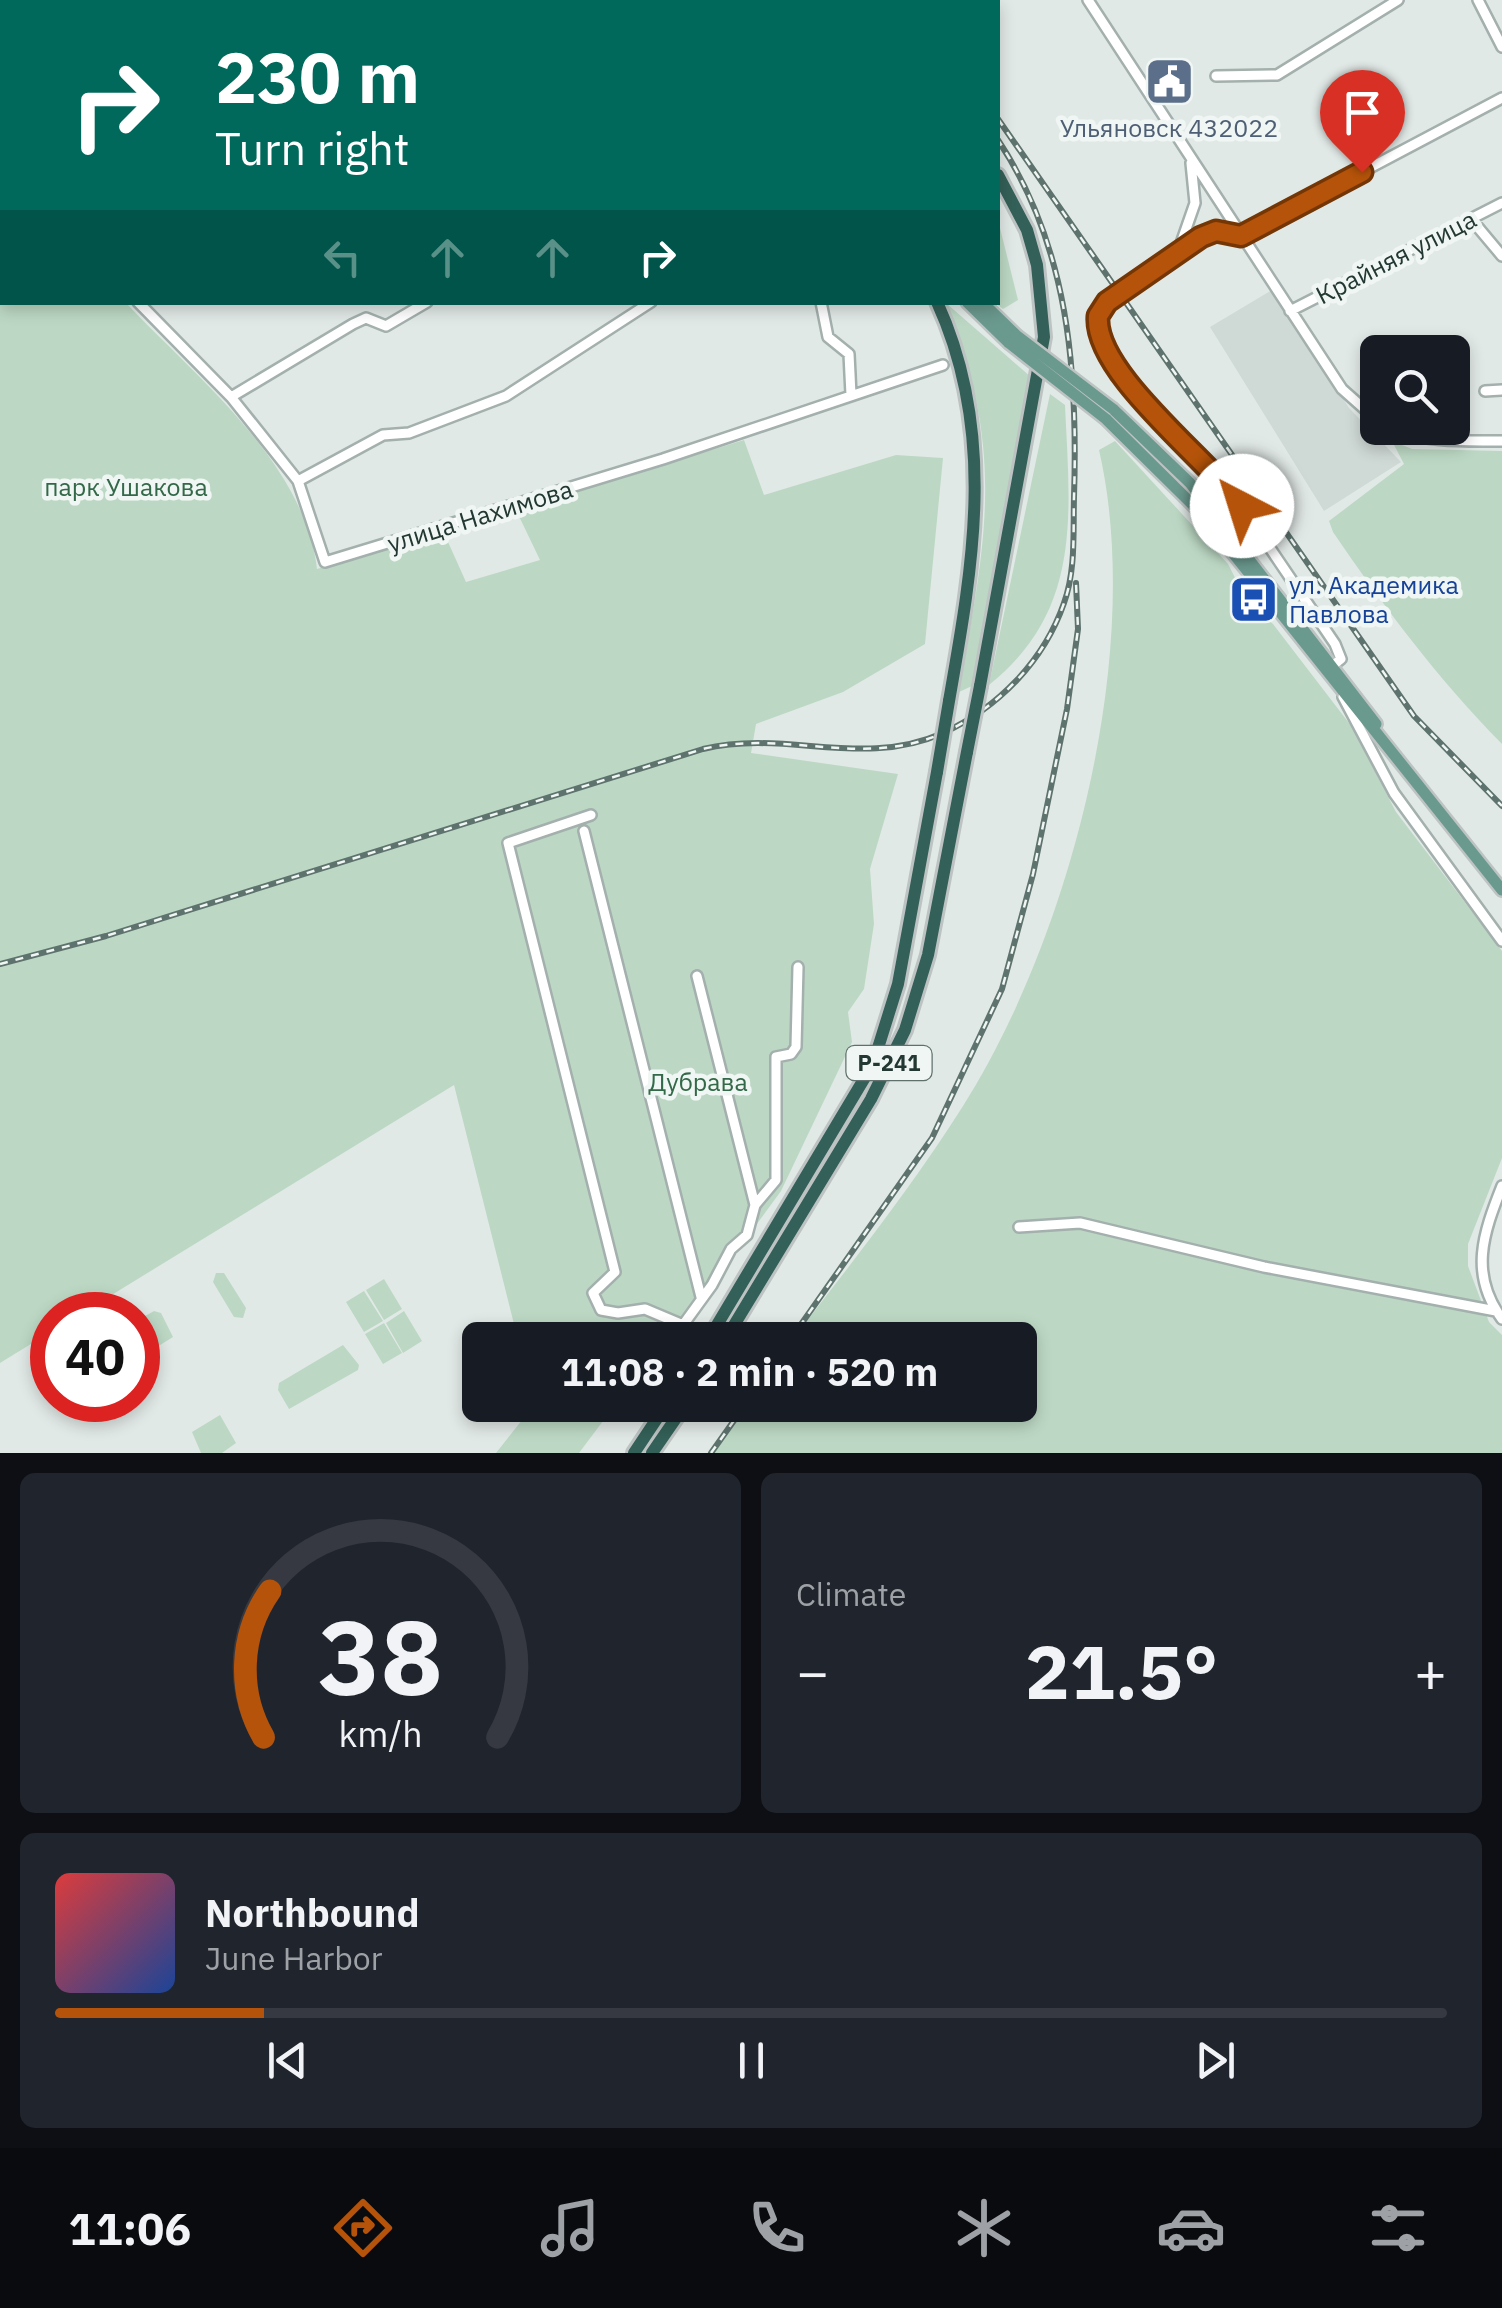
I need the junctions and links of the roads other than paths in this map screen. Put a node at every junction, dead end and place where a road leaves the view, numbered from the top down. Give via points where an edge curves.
1 (1088, 0) edge
2 (1398, 0) edge
3 (1478, 0) edge
4 (1502, 47) edge
5 (1216, 76) dead end
6 (1502, 98) edge
7 (1181, 141) junction
8 (1000, 179) edge
9 (1502, 204) edge
10 (1471, 219) junction
11 (1241, 236) junction
12 (1178, 252) junction
13 (1502, 256) edge
14 (422, 305) edge
15 (645, 305) edge
16 (822, 305) edge
17 (938, 305) edge
18 (971, 305) edge
19 (984, 305) edge
20 (141, 306) edge
21 (1290, 311) junction
22 (1012, 339) junction
23 (944, 365) dead end
24 (1502, 390) edge
25 (1485, 391) dead end
26 (851, 395) junction
27 (230, 397) junction
28 (1360, 404) edge
29 (1470, 441) edge
30 (1502, 441) edge
31 (298, 480) junction
32 (1329, 669) junction
33 (1342, 695) junction
34 (1392, 754) junction
35 (1374, 758) junction
36 (1411, 776) junction
37 (591, 815) dead end
38 (584, 831) dead end
39 (1502, 890) edge
40 (1502, 941) edge
41 (798, 966) dead end
42 (696, 976) dead end
43 (1502, 1186) edge
44 (755, 1205) junction
45 (1018, 1227) dead end
46 (701, 1297) junction
47 (1499, 1315) edge
48 (719, 1322) edge
49 (736, 1322) edge
50 (655, 1422) edge
51 (673, 1422) edge
52 (634, 1453) edge
53 (652, 1453) edge

1 - 7 street
2 - 5 street via 1278,75
3 - 4 street
6 - 11 street
7 - 11 street
7 - 12 street via 1196,190
8 - 49 highway, Р-241, bridge via 1037,264 1044,337 928,956 904,1030 871,1099
9 - 10 street, Крайняя улица
10 - 13 street
10 - 21 street, Крайняя улица
11 - 12 street via 1216,231
11 - 21 street
12 - 32 street via 1104,304 1097,322 1101,343 1132,390 1242,506 1334,644 1341,660
14 - 27 street via 386,326 366,318 353,324
15 - 31 street via 506,396 424,428 383,435
16 - 26 street via 828,337 848,354
17 - 48 highway, Р-241, bridge via 971,401 978,470 969,592 898,984 873,1064
18 - 22 main road
19 - 22 main road
20 - 27 street, улица Нахимова
21 - 28 street
22 - 32 main road, bridge via 1190,483
23 - 26 street, улица Нахимова
24 - 25 street
26 - 31 street, улица Нахимова via 326,562
27 - 31 street, улица Нахимова
29 - 30 street
32 - 33 main road
32 - 36 main road
33 - 34 main road
33 - 35 street
34 - 35 street via 1382,750
34 - 36 main road
35 - 40 street
36 - 39 main road
37 - 46 street via 508,842 615,1272 593,1293 601,1310 645,1309 683,1325
38 - 46 street
41 - 44 street via 796,1047 776,1057 779,1169
42 - 44 street
43 - 47 street via 1480,1260 1484,1288
44 - 46 street via 747,1235 731,1248
45 - 47 street via 1080,1223
50 - 52 highway
51 - 53 highway

